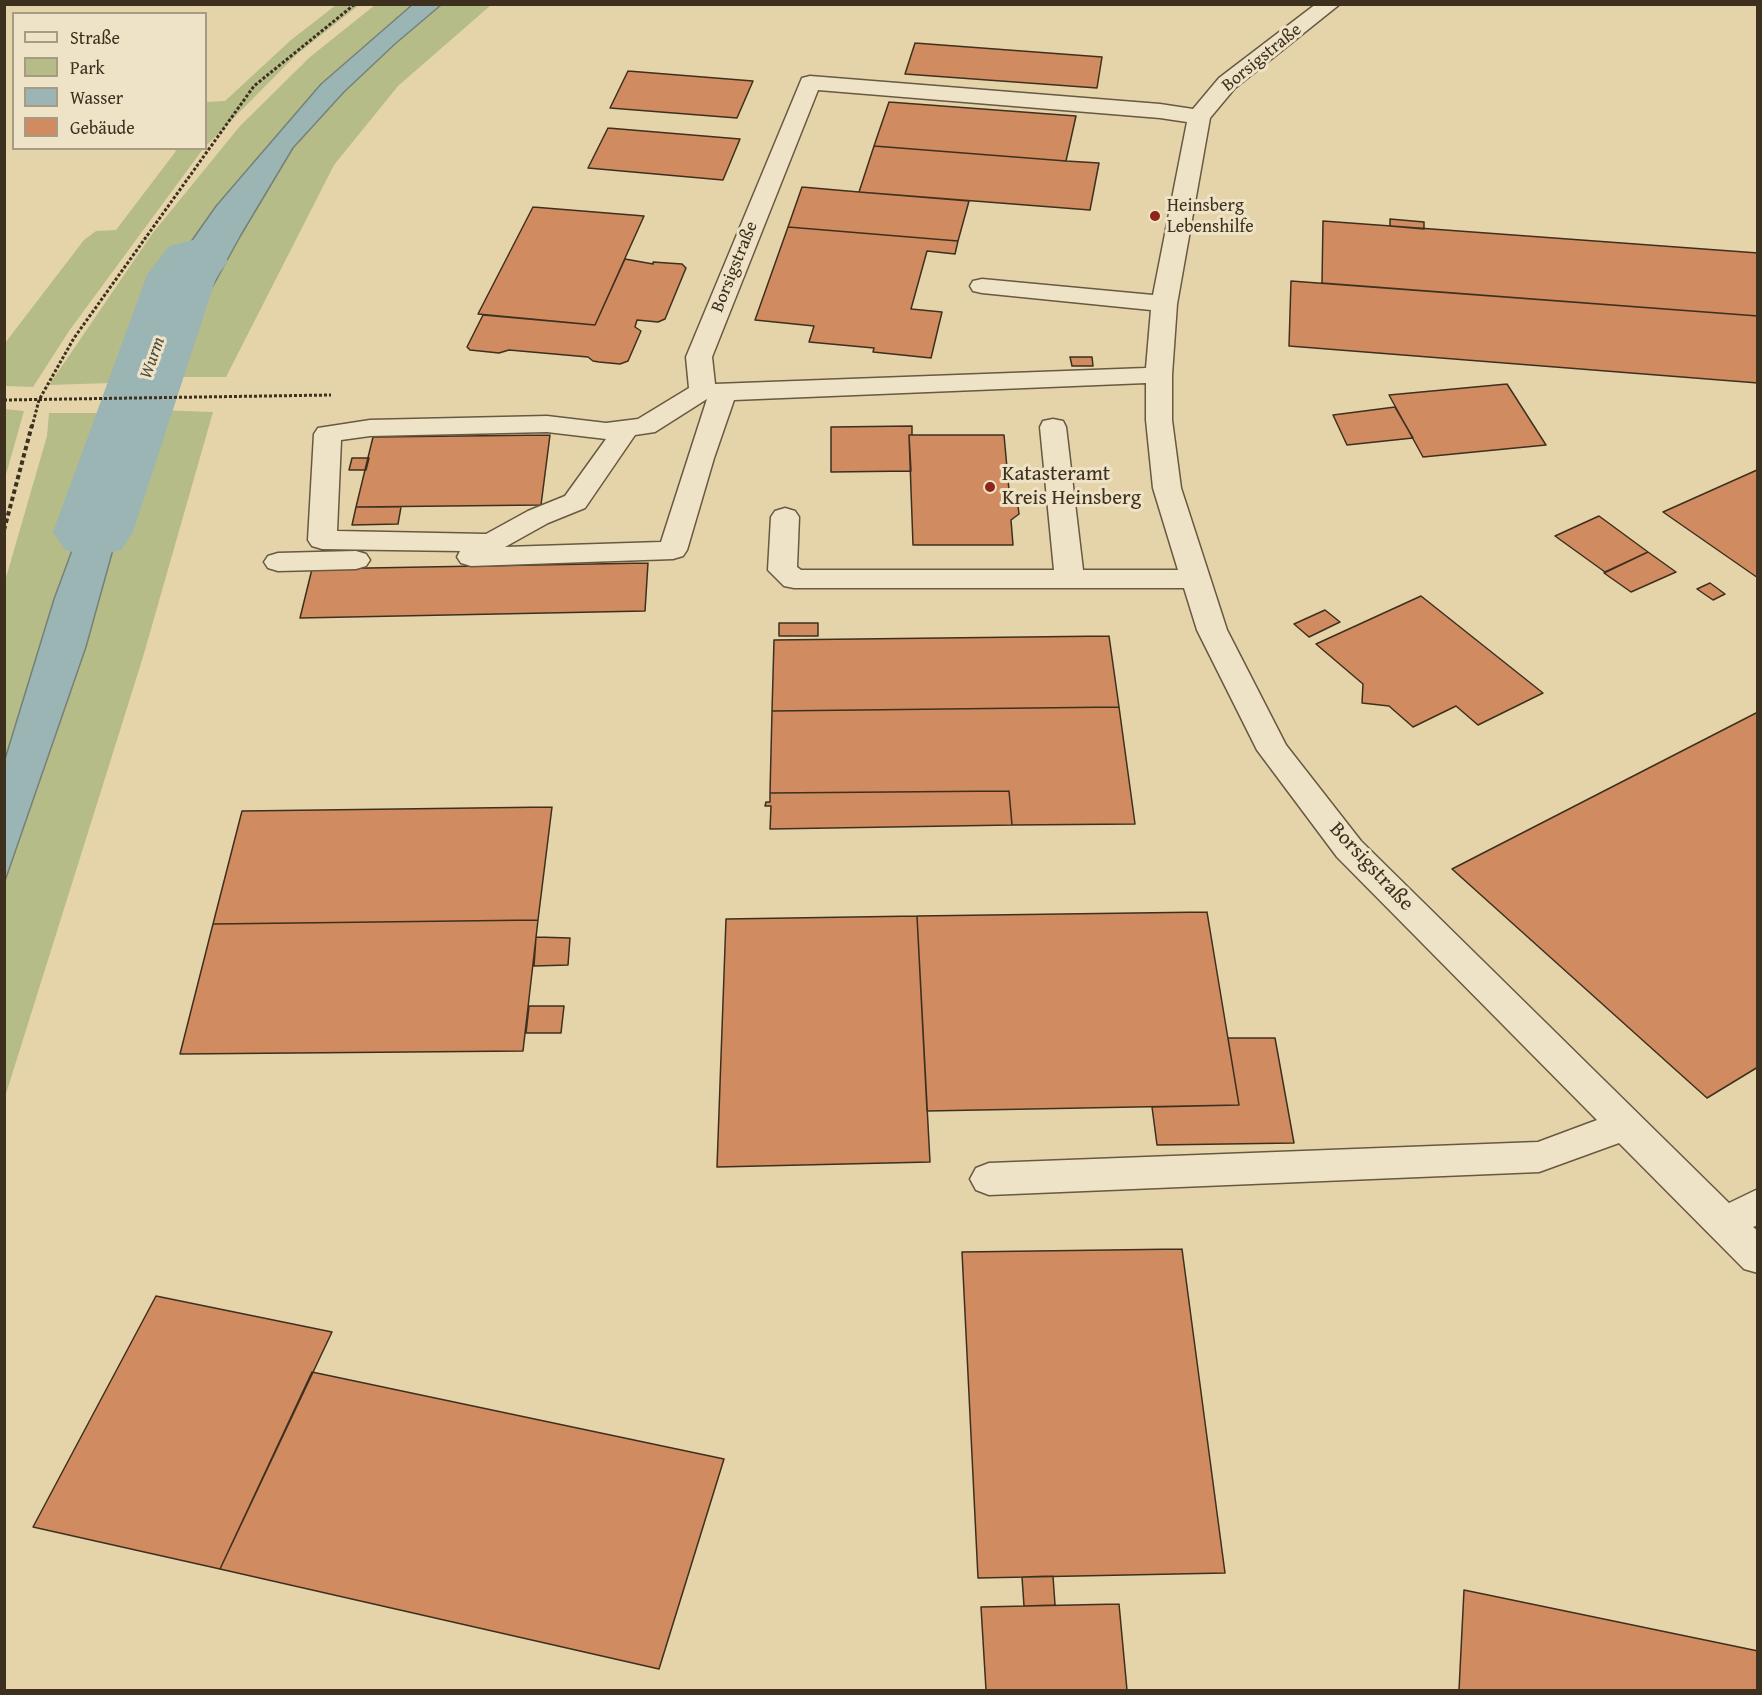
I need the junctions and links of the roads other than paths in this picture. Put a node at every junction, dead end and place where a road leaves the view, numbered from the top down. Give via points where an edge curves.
1 (1330, 4) edge
2 (1199, 117) junction
3 (982, 286) dead end
4 (1164, 304) junction
5 (1159, 375) junction
6 (713, 392) junction
7 (1053, 427) dead end
8 (627, 428) junction
9 (784, 517) dead end
10 (278, 562) dead end
11 (1070, 579) junction
12 (1196, 579) junction
13 (1626, 1125) junction
14 (989, 1179) dead end
15 (1758, 1205) edge
16 (1725, 1225) junction
17 (1758, 1257) edge

1 - 2 street, Borsigstraße via 1227,84
2 - 4 street, Borsigstraße
2 - 6 street, Borsigstraße via 810,83 699,357
3 - 4 street
4 - 5 street, Borsigstraße
5 - 6 street
5 - 12 street, Borsigstraße via 1159,420 1167,488
6 - 8 street via 645,426
6 - 10 street via 700,458 673,550
7 - 11 street
8 - 8 street via 606,431 547,424 370,428 328,434 322,540 491,543 574,502
9 - 11 street via 782,570 794,579
11 - 12 street
12 - 13 street, Borsigstraße via 1212,630 1273,750 1349,849
13 - 14 street via 1539,1156
13 - 16 street, Borsigstraße
15 - 16 street
16 - 17 street, Borsigstraße

